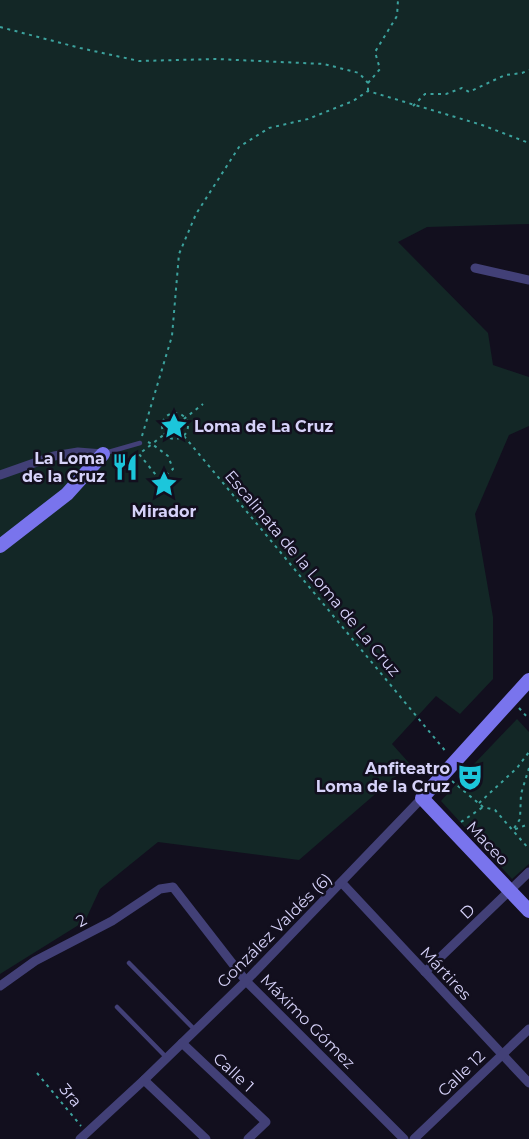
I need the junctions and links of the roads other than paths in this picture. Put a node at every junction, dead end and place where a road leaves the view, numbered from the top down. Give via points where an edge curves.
1 (475, 268) dead end
2 (529, 280) edge
3 (140, 442) road end
4 (103, 454) junction
5 (0, 475) edge
6 (0, 546) edge
7 (529, 680) edge
8 (422, 798) junction
9 (529, 872) edge
10 (342, 883) junction
11 (177, 890) joint
12 (510, 890) junction
13 (529, 911) edge
14 (129, 963) dead end
15 (425, 972) junction
16 (246, 981) junction
17 (0, 986) edge
18 (117, 1007) dead end
19 (529, 1029) edge
20 (195, 1030) junction
21 (182, 1043) junction
22 (502, 1054) junction
23 (167, 1058) junction
24 (144, 1080) junction
25 (529, 1083) edge
26 (83, 1136) edge
27 (206, 1139) edge
28 (248, 1139) edge
29 (404, 1139) edge
30 (414, 1139) edge

1 - 2 street
3 - 4 lane
4 - 5 street via 78,452 54,456
4 - 6 street via 68,494
7 - 8 street
8 - 10 street, González Valdés (6)
8 - 12 street, Maceo
9 - 12 street, D
10 - 15 street, Mártires
10 - 16 street, González Valdés (6)
11 - 16 street, Máximo Gómez
11 - 17 street, 2 via 170,886 160,889 112,921 34,961
12 - 13 street, Maceo
12 - 15 street, D
14 - 20 lane
15 - 22 street, Mártires
16 - 20 street, González Valdés (6)
16 - 29 street, Máximo Gómez
18 - 23 lane
19 - 22 street, Calle 12
20 - 21 street, González Valdés (6)
21 - 23 street, González Valdés (6)
21 - 28 street, Calle 1 via 266,1122
22 - 25 street, Mártires
22 - 30 street, Calle 12
23 - 24 street, González Valdés (6)
24 - 26 street, González Valdés (6)
24 - 27 street

